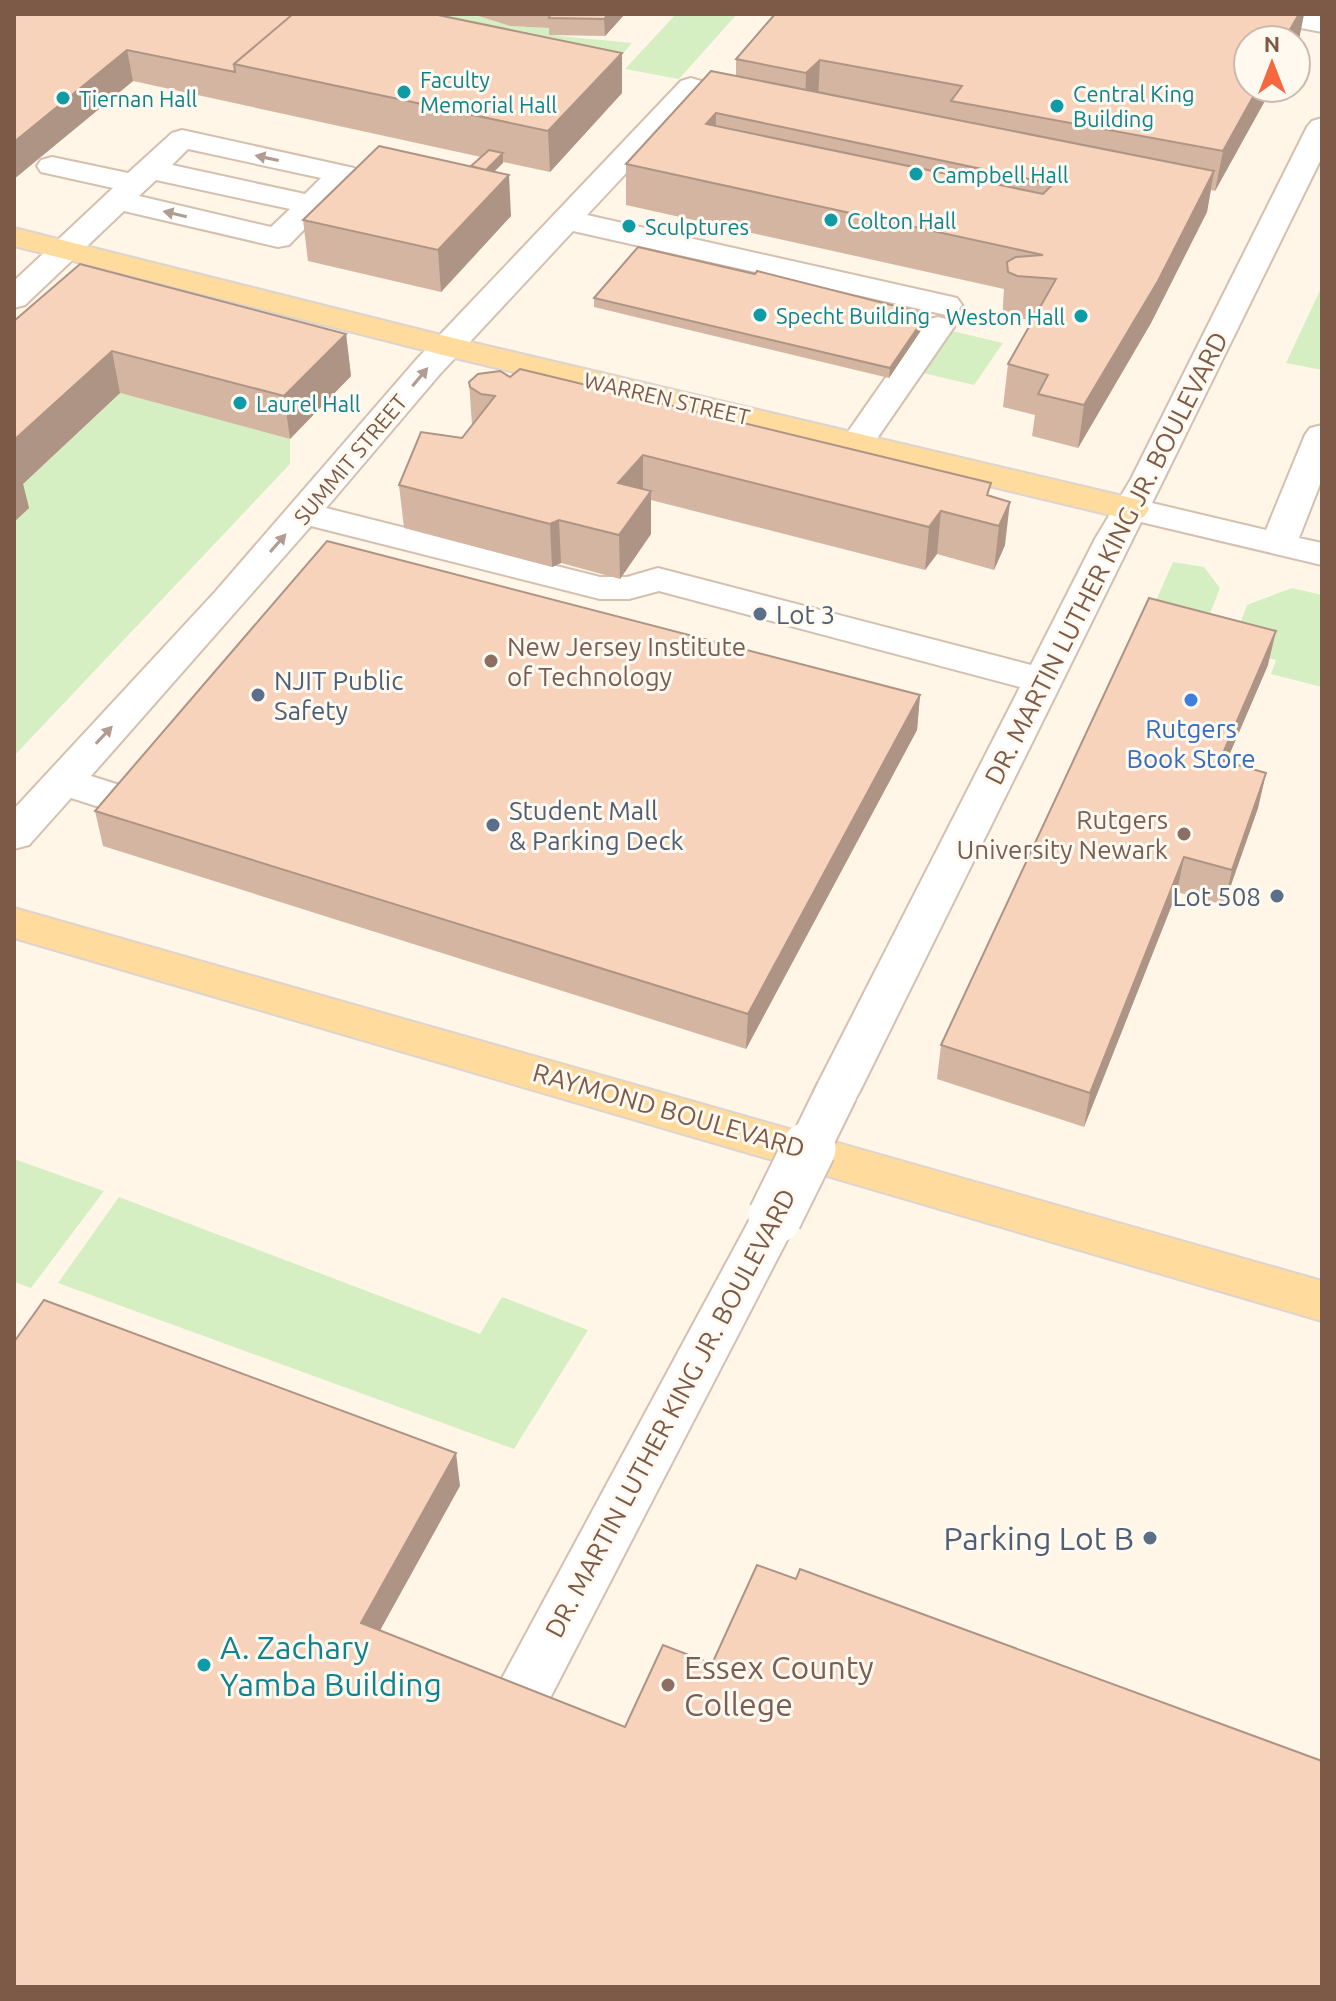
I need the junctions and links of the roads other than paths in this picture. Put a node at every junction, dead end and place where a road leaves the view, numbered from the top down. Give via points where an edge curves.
1 (1268, 14) edge
2 (1322, 24) edge
3 (691, 87) edge
4 (1322, 127) edge
5 (52, 166) dead end
6 (132, 184) junction
7 (311, 205) junction
8 (566, 220) junction
9 (14, 237) edge
10 (65, 250) junction
11 (14, 298) edge
12 (447, 346) junction
13 (1322, 435) edge
14 (857, 443) junction
15 (1131, 509) junction
16 (304, 513) junction
17 (1279, 543) junction
18 (1322, 554) edge
19 (1042, 680) junction
20 (63, 781) junction
21 (137, 805) edge
22 (14, 835) edge
23 (14, 923) edge
24 (1322, 1301) edge
25 (513, 1713) edge

1 - 2 street
3 - 8 street, SUMMIT STREET
4 - 15 street, DR. MARTIN LUTHER KING JR. BOULEVARD
5 - 6 street
6 - 7 street
7 -> 6 street via 278,238
7 -> 6 street via 343,174 182,139
6 - 10 street
8 - 12 street, SUMMIT STREET
8 - 14 street via 942,316
9 - 10 main road, WARREN STREET
10 - 11 street
10 - 12 main road, WARREN STREET
12 - 14 main road, WARREN STREET
16 -> 12 street, SUMMIT STREET
13 - 17 street
14 - 15 main road, WARREN STREET
15 - 17 street, WARREN STREET
15 - 19 street, DR. MARTIN LUTHER KING JR. BOULEVARD
16 - 19 street via 600,588 629,588 658,579
20 -> 16 street, SUMMIT STREET via 246,605
17 - 18 street, WARREN STREET
19 - 25 street, DR. MARTIN LUTHER KING JR. BOULEVARD, bridge via 775,1217
20 - 21 street
20 - 22 street, SUMMIT STREET
23 - 24 main road, RAYMOND BOULEVARD

